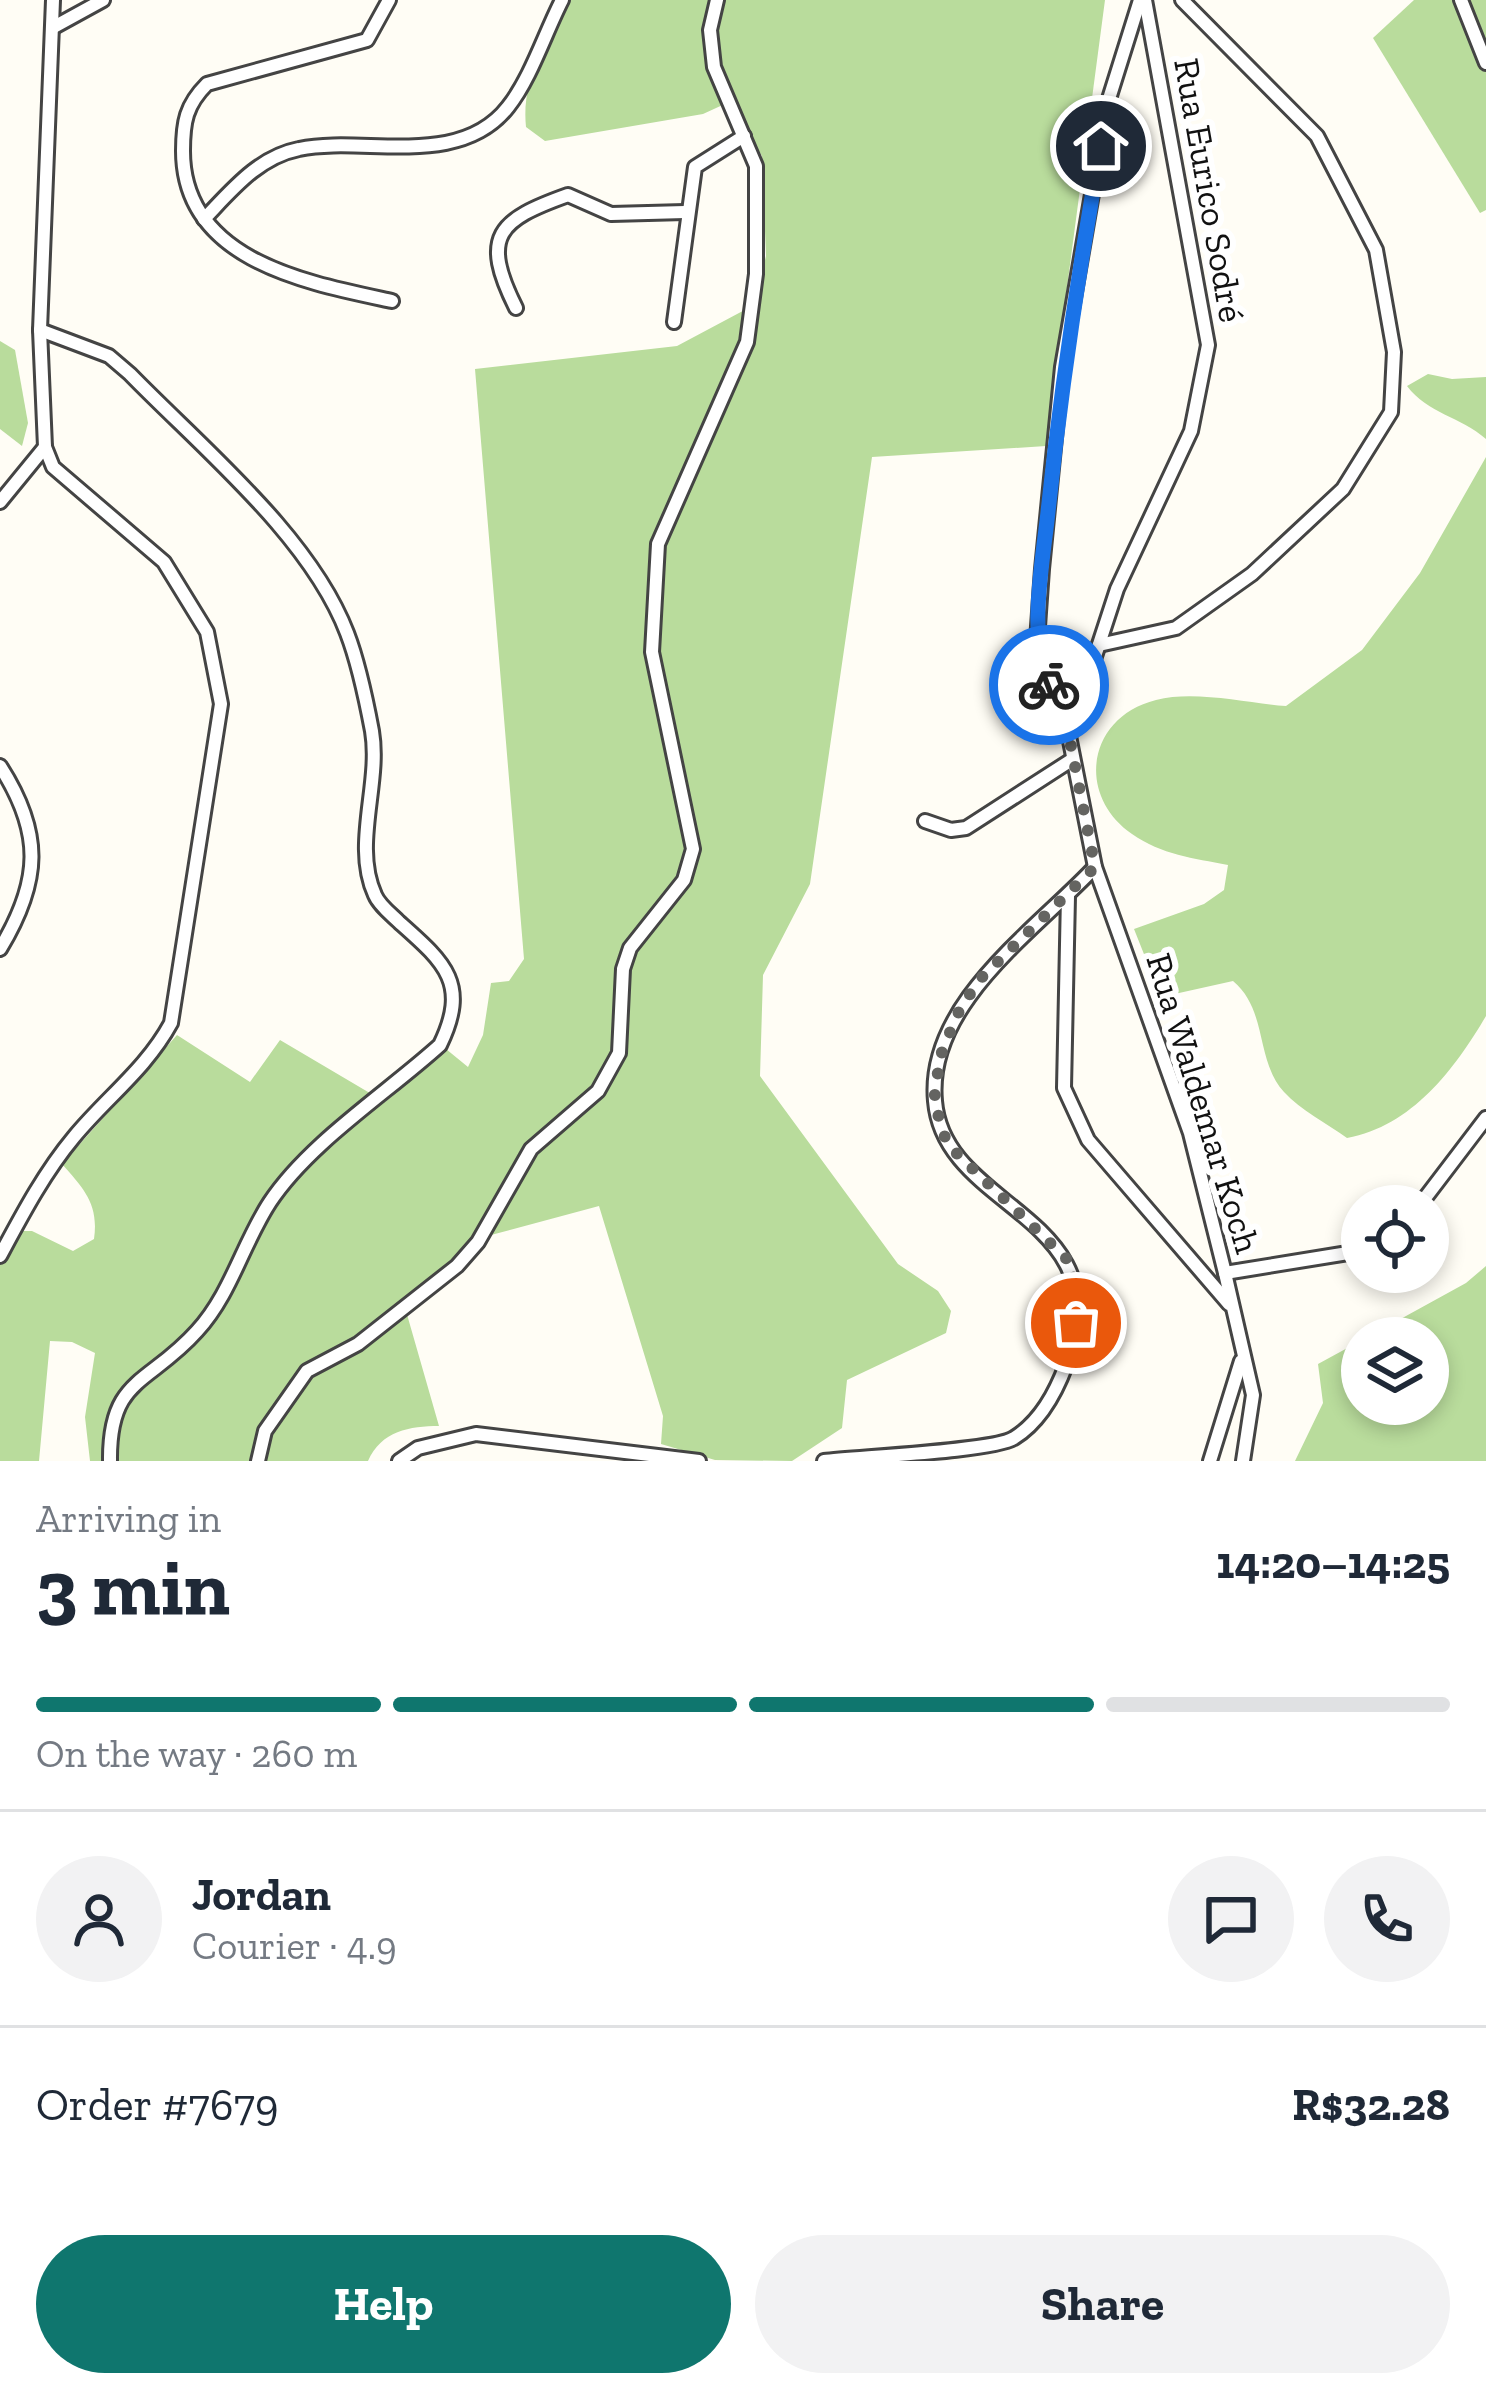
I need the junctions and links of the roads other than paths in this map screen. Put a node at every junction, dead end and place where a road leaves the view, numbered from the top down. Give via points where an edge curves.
1 (53, 0) edge
2 (103, 0) edge
3 (389, 0) edge
4 (562, 0) edge
5 (717, 0) edge
6 (1143, 0) edge
7 (1182, 0) edge
8 (1462, 0) edge
9 (52, 28) junction
10 (1486, 63) edge
11 (744, 136) junction
12 (685, 212) junction
13 (204, 219) junction
14 (392, 301) dead end
15 (516, 308) dead end
16 (674, 322) dead end
17 (40, 331) junction
18 (44, 447) junction
19 (0, 502) edge
20 (1099, 645) junction
21 (1069, 736) junction
22 (1073, 759) junction
23 (0, 766) edge
24 (925, 821) dead end
25 (1095, 867) junction
26 (1068, 896) junction
27 (0, 949) edge
28 (1486, 1118) edge
29 (1435, 1185) edge
30 (1341, 1254) edge
31 (0, 1256) edge
32 (1226, 1273) junction
33 (1230, 1305) junction
34 (1242, 1360) junction
35 (110, 1461) edge
36 (258, 1461) edge
37 (399, 1461) edge
38 (699, 1461) edge
39 (824, 1461) edge
40 (1210, 1461) edge
41 (1243, 1461) edge

1 - 9 street
2 - 9 street
3 - 13 street via 367,40 207,84 190,100 183,178
4 - 13 street via 508,107 478,134 406,149 298,148 253,169
5 - 11 street via 714,67
6 - 20 street, Rua Eurico Sodré via 1208,345 1191,430
6 - 21 street via 1108,102 1070,322 1042,569 1036,655
7 - 20 street via 1317,136 1376,250 1394,352 1391,412 1342,489 1252,574 1175,628
8 - 10 street
9 - 17 street
11 - 12 street via 698,162
11 - 36 street via 757,166 746,342 658,544 652,652 693,849 684,880 630,948 619,1053 598,1091 531,1149 457,1267 358,1344 308,1371 265,1432
12 - 15 street via 611,214 568,195 520,212 497,254
12 - 16 street
13 - 14 street via 287,278
17 - 18 street
17 - 35 street via 109,356 130,374 276,524 317,578 346,631 373,737 366,864 376,899 441,960 454,988 452,1022 440,1045 296,1169 269,1203 213,1311 118,1402
18 - 19 street
18 - 31 street via 53,467 164,562 207,632 221,704 171,1024 63,1151
20 - 21 street, Rua Eurico Sodré
21 - 22 street, Rua Eurico Sodré
22 - 24 street via 965,828
22 - 25 street, Rua Eurico Sodré
23 - 27 street via 34,838 24,908
25 - 26 street
25 - 32 street, Rua Waldemar Koch via 1190,1133
26 - 33 street via 1064,1088 1088,1140
26 - 39 street via 978,981 940,1057 934,1101 947,1144 1070,1262 1079,1299 1073,1347 1054,1396 1012,1440
28 - 29 street
30 - 32 street
32 - 33 street, Rua Waldemar Koch
33 - 34 street, Rua Waldemar Koch
34 - 40 street
34 - 41 street, Rua Waldemar Koch via 1253,1395
37 - 38 street via 476,1434

